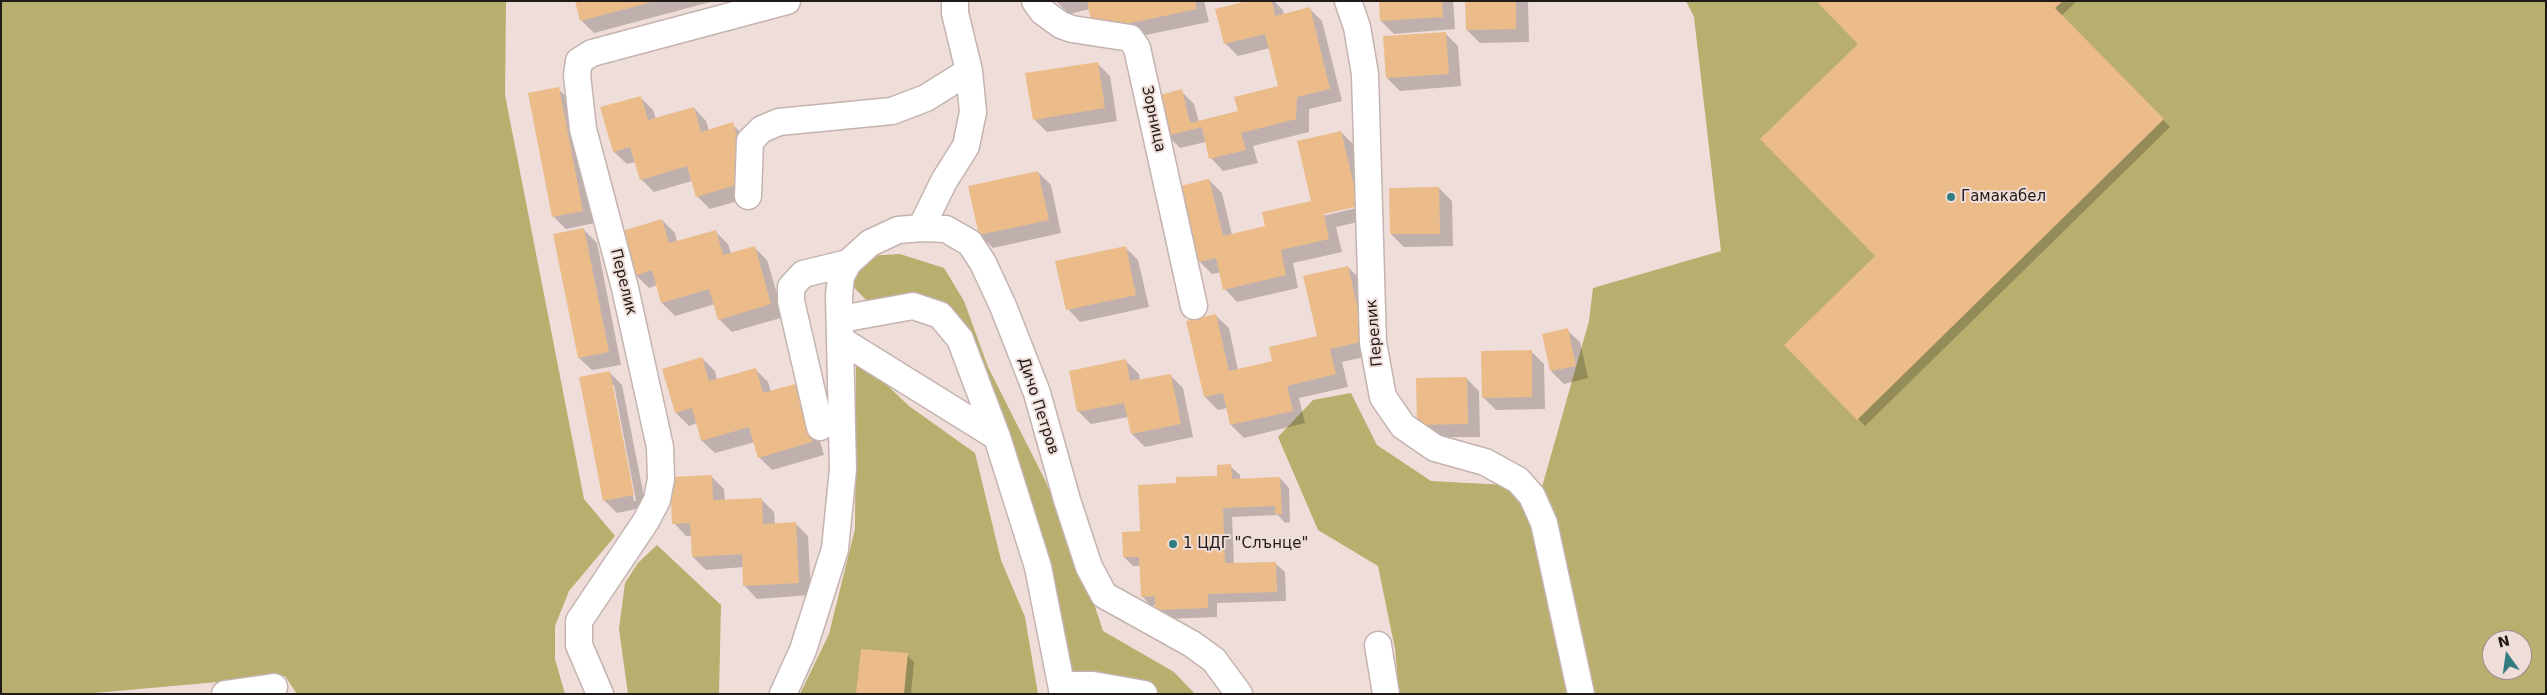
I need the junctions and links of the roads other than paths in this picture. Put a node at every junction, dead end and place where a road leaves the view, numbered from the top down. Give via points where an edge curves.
1 (787, 1) edge
2 (955, 1) edge
3 (1035, 1) edge
4 (1348, 1) edge
5 (969, 71) junction
6 (748, 196) dead end
7 (921, 228) junction
8 (848, 263) junction
9 (1194, 306) dead end
10 (841, 329) junction
11 (820, 427) dead end
12 (997, 437) junction
13 (1378, 645) dead end
14 (274, 687) dead end
15 (1063, 689) edge
16 (225, 694) edge
17 (600, 694) edge
18 (782, 694) edge
19 (1144, 694) edge
20 (1239, 694) edge
21 (1386, 694) edge
22 (1581, 694) edge

1 - 17 street, Перелик via 592,53 579,60 577,75 583,128 625,288 660,447 662,479 657,500 646,521 579,621 579,645
2 - 5 street via 954,13
3 - 9 street, Зорница via 1043,12 1061,25 1130,38 1137,48
4 - 22 street, Перелик via 1357,28 1365,74 1373,344 1383,397 1404,426 1436,448 1484,462 1518,480 1532,496 1544,523
5 - 6 street via 926,98 892,111 779,122 762,129 750,141
5 - 7 street via 973,112 966,146
7 - 8 street, Дичо Петров via 898,230 870,243
7 - 20 street, Дичо Петров via 946,229 970,243 983,263 1037,393 1089,567 1104,595 1192,644 1214,660
8 - 10 street via 841,276
8 - 11 street via 803,274 791,286 791,301
10 - 12 street
10 - 12 street via 913,306 940,315 960,339
10 - 18 street via 844,469 835,549 803,650
12 - 15 street via 1038,566
13 - 21 street
14 - 16 street
15 - 19 street via 1093,685

